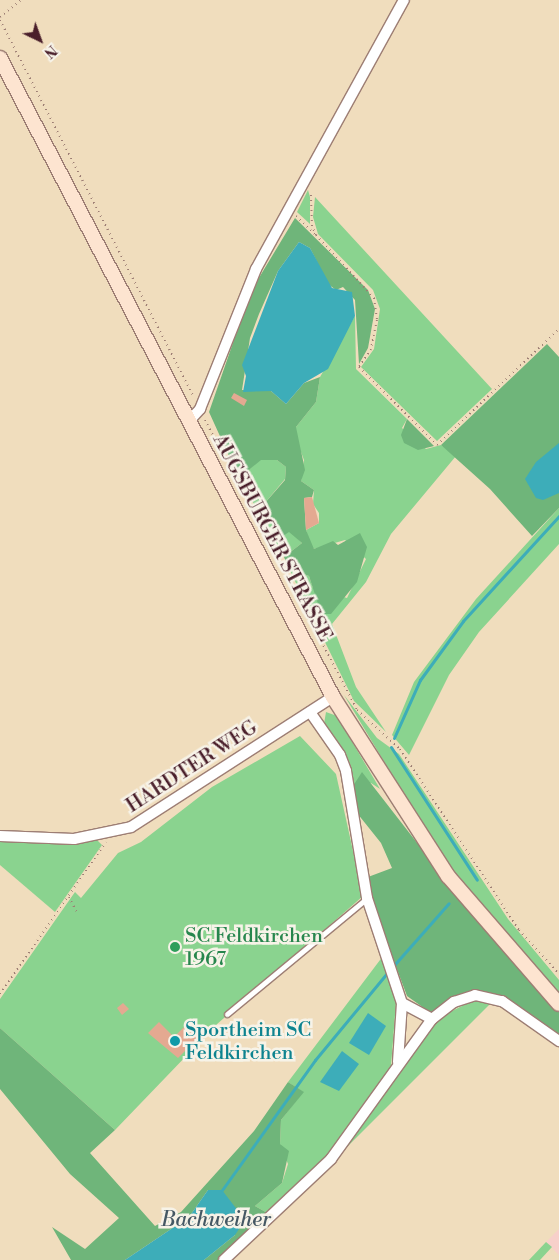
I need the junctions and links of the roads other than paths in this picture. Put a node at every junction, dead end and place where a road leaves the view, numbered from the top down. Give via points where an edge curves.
1 (404, 0) edge
2 (0, 58) edge
3 (188, 422) junction
4 (333, 697) junction
5 (310, 712) junction
6 (0, 836) edge
7 (367, 898) junction
8 (402, 1002) junction
9 (559, 1004) edge
10 (227, 1014) dead end
11 (432, 1018) junction
12 (559, 1041) edge
13 (398, 1066) junction
14 (224, 1260) edge

1 - 3 street via 239,305 200,409
2 - 3 main road, AUGSBURGER STRASSE
3 - 4 main road, AUGSBURGER STRASSE
4 - 5 street, HARDTER WEG
4 - 9 main road, AUGSBURGER STRASSE via 448,876
5 - 6 street, HARDTER WEG via 152,816 109,835 50,839
5 - 7 street via 340,755 346,771
7 - 8 street
7 - 10 lane
8 - 11 street
8 - 13 street
11 - 12 street via 454,1002 475,995 502,1001
11 - 13 street
13 - 14 street via 377,1101 331,1159

